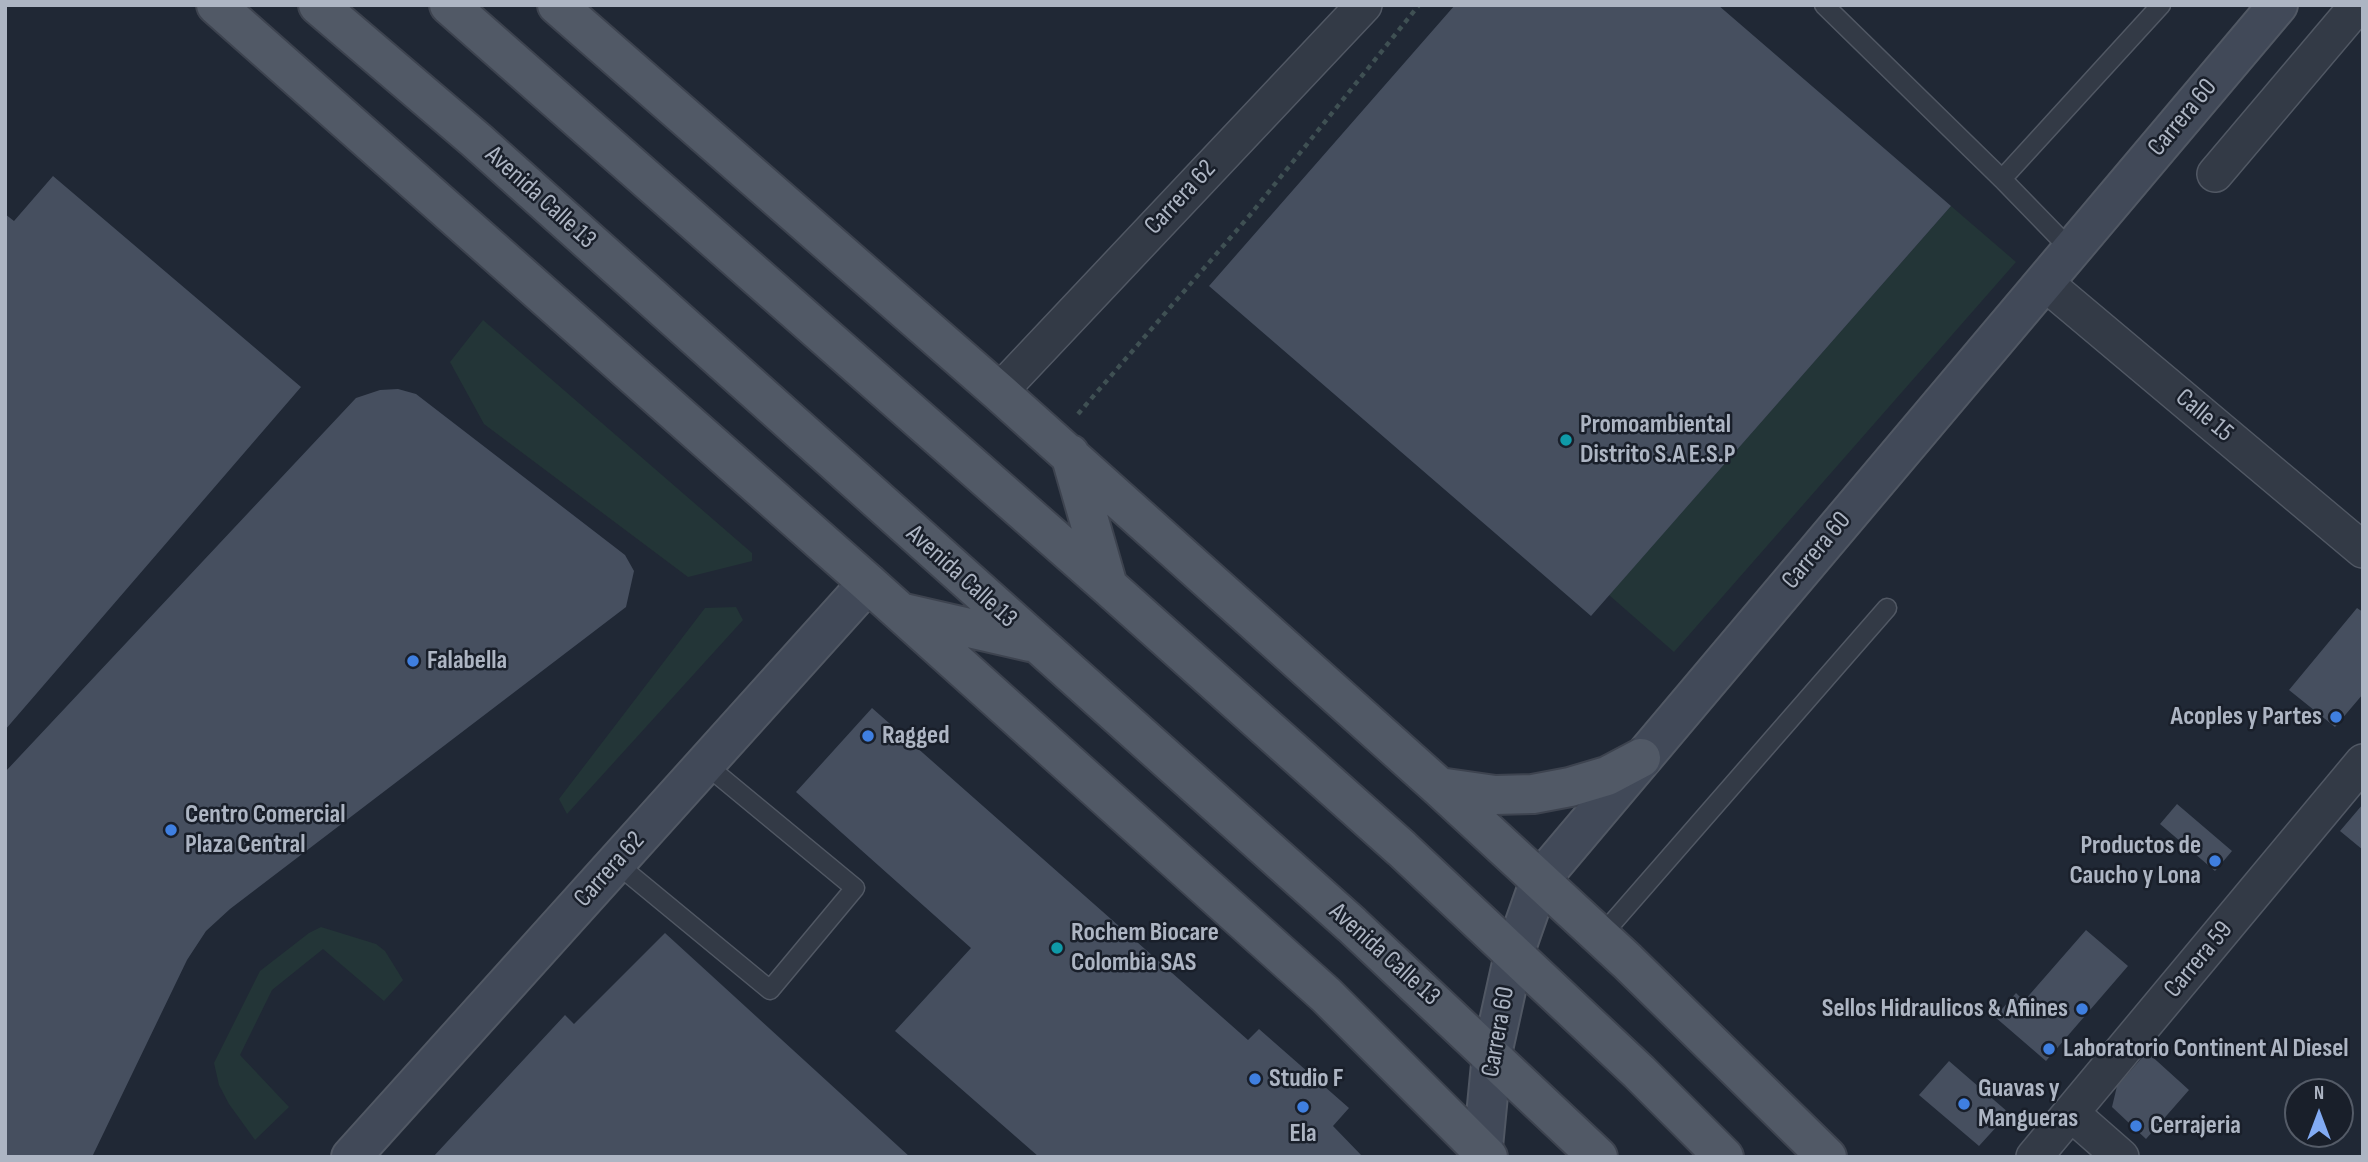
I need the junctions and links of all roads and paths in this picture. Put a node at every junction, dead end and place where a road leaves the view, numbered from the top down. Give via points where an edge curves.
1 (216, 5) edge
2 (318, 5) edge
3 (449, 5) edge
4 (557, 5) edge
5 (1419, 5) edge
6 (1825, 5) edge
7 (2161, 5) edge
8 (2278, 5) edge
9 (2358, 5) edge
10 (1354, 9) edge
11 (2215, 174) dead end
12 (2002, 179) junction
13 (2071, 250) junction
14 (2044, 282) junction
15 (999, 392) junction
16 (1076, 417) dead end
17 (1070, 454) junction
18 (2363, 550) edge
19 (868, 583) junction
20 (1108, 586) junction
21 (1887, 608) dead end
22 (899, 611) junction
23 (1035, 643) junction
24 (1641, 758) junction
25 (2363, 762) edge
26 (705, 764) junction
27 (1439, 787) junction
28 (616, 863) junction
29 (1540, 880) junction
30 (1601, 936) junction
31 (1514, 954) junction
32 (1492, 1054) junction
33 (2072, 1114) junction
34 (1484, 1155) edge
35 (351, 1157) edge
36 (1598, 1157) edge
37 (1724, 1157) edge
38 (1827, 1157) edge
39 (2034, 1157) edge
40 (2121, 1157) edge

1 - 19 main road
2 - 23 main road, Avenida Calle 13 via 476,140
3 - 20 main road
4 - 15 main road
5 - 16 path via 1250,215
6 - 12 lane
7 - 12 lane
8 - 13 street, Carrera 60
9 - 11 street
10 - 15 street, Carrera 62
12 - 13 lane
13 - 14 street, Carrera 60
14 - 18 street, Calle 15
14 - 24 street, Carrera 60
15 - 17 main road
17 - 20 main road
17 - 27 main road
19 - 22 main road
19 - 26 street, Carrera 62
20 - 31 main road
21 - 30 lane
22 - 23 main road
22 - 34 main road via 1326,995
23 - 32 main road, Avenida Calle 13
24 - 27 main road via 1594,780 1533,794 1495,795
24 - 29 street, Carrera 60
25 - 33 street, Carrera 59
26 - 28 street, Carrera 62
26 - 28 lane via 855,888 770,990
27 - 29 main road
28 - 35 street, Carrera 62
29 - 30 main road
29 - 31 street, Carrera 60
30 - 38 main road
31 - 32 street, Carrera 60
31 - 37 main road
32 - 34 street, Carrera 60
32 - 36 main road, Avenida Calle 13
33 - 39 street, Carrera 59
33 - 40 street

